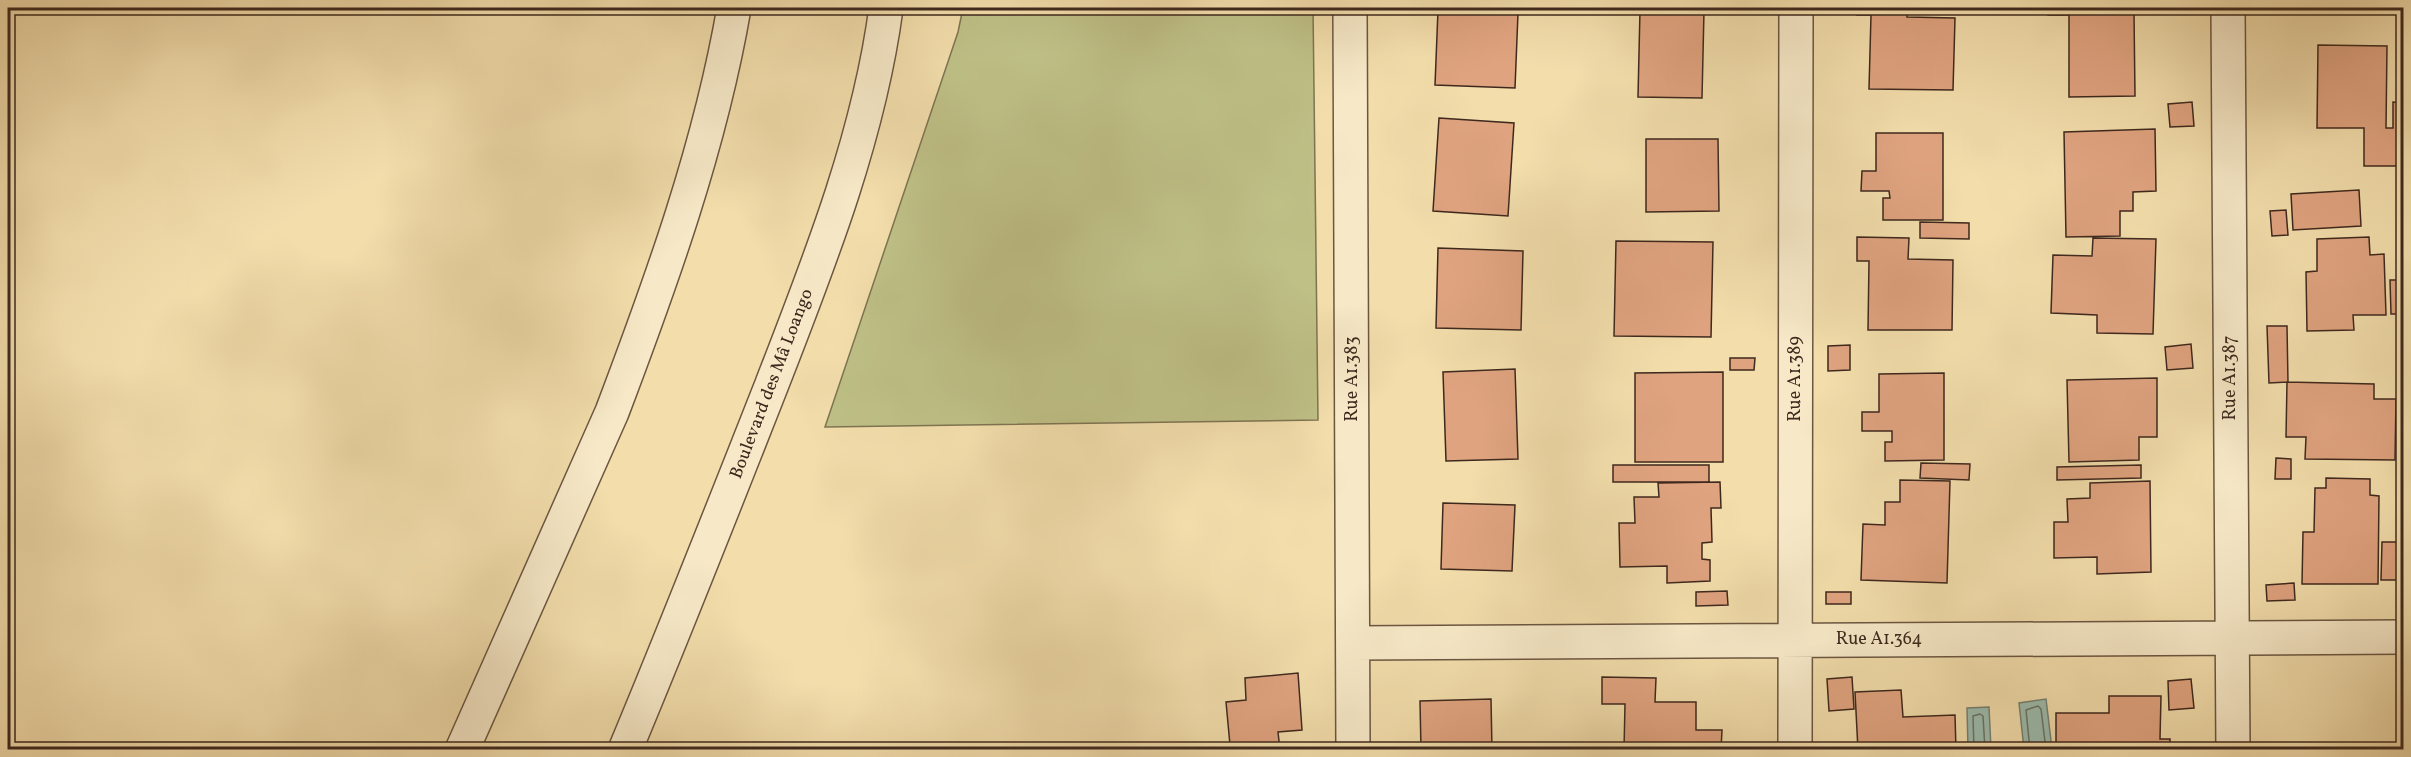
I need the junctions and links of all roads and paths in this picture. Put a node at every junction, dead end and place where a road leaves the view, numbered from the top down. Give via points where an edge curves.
1 (734, 8) edge
2 (886, 8) edge
3 (1350, 8) edge
4 (1796, 8) edge
5 (2228, 8) edge
6 (2403, 637) edge
7 (2232, 638) junction
8 (1793, 640) junction
9 (1354, 643) junction
10 (462, 750) edge
11 (625, 750) edge
12 (1353, 750) edge
13 (1795, 750) edge
14 (2233, 750) edge

1 - 10 street via 703,150 631,361
2 - 11 street, Boulevard des Mâ Loango via 859,136 812,280 696,580
3 - 9 street, Rue A1.383
4 - 8 street, Rue A1.389
5 - 7 street, Rue A1.387
6 - 7 street, Rue A1.364
7 - 8 street, Rue A1.364
7 - 14 street, Rue A1.387
8 - 9 street, Rue A1.364
8 - 13 street, Rue A1.389
9 - 12 street, Rue A1.383

